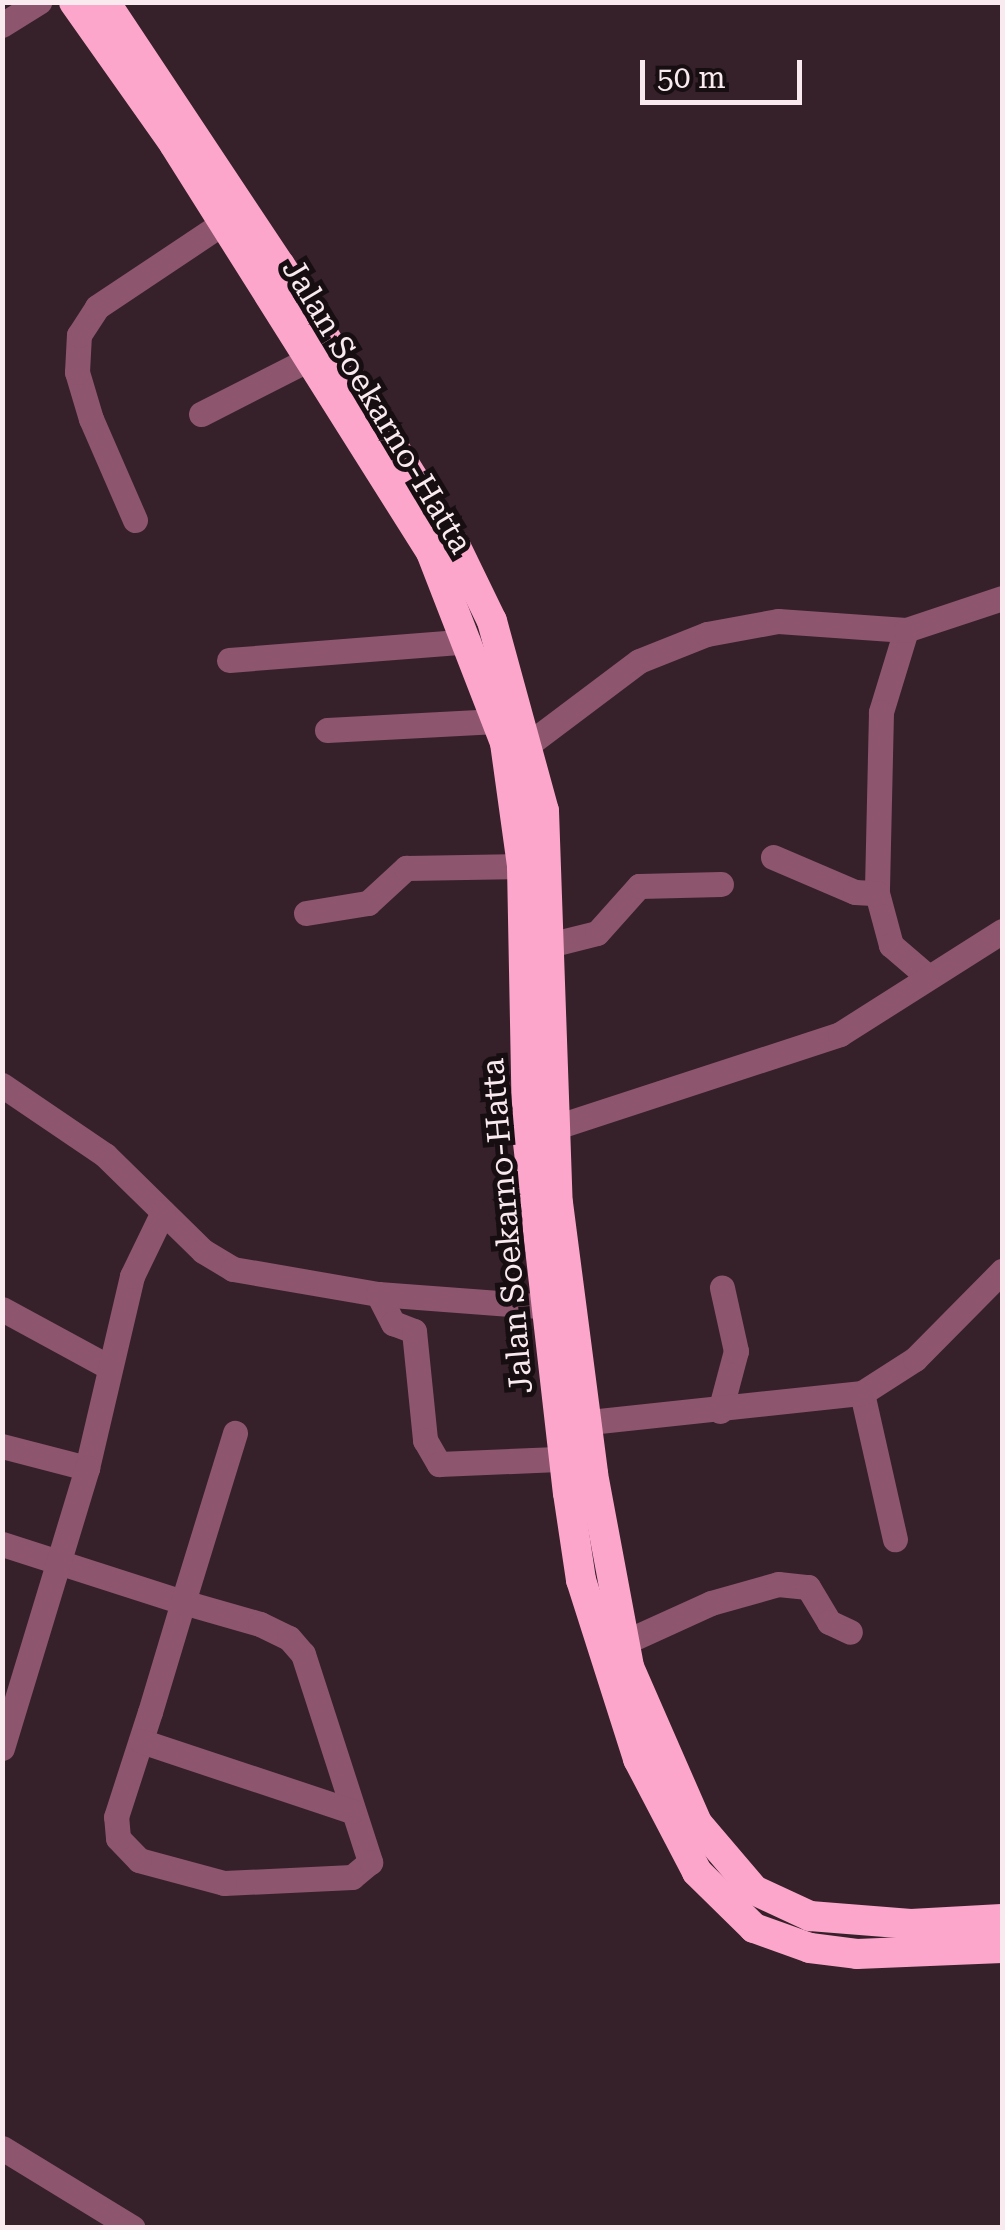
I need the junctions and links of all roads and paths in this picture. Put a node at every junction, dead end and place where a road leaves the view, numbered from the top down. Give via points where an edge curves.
1 (39, 2) edge
2 (74, 2) edge
3 (105, 2) edge
4 (2, 25) edge
5 (185, 139) junction
6 (223, 223) junction
7 (309, 359) junction
8 (202, 414) dead end
9 (135, 520) dead end
10 (1002, 598) edge
11 (906, 630) junction
12 (468, 641) junction
13 (230, 660) dead end
14 (497, 721) junction
15 (327, 730) dead end
16 (530, 743) junction
17 (773, 857) dead end
18 (522, 866) junction
19 (721, 884) dead end
20 (877, 892) junction
21 (306, 912) dead end
22 (1002, 931) edge
23 (549, 946) junction
24 (927, 976) junction
25 (2, 1084) edge
26 (553, 1128) junction
27 (163, 1212) junction
28 (1002, 1272) edge
29 (722, 1288) dead end
30 (378, 1294) junction
31 (558, 1308) junction
32 (2, 1309) edge
33 (107, 1366) junction
34 (862, 1392) junction
35 (720, 1411) junction
36 (574, 1423) junction
37 (235, 1433) dead end
38 (2, 1446) edge
39 (578, 1458) junction
40 (87, 1468) junction
41 (895, 1539) dead end
42 (2, 1544) edge
43 (62, 1562) junction
44 (183, 1602) junction
45 (850, 1632) dead end
46 (623, 1642) junction
47 (141, 1740) junction
48 (2, 1748) edge
49 (352, 1811) junction
50 (1002, 1919) edge
51 (1002, 1948) edge
52 (2, 2148) edge
53 (133, 2228) edge

1 - 4 street
2 - 5 highway, Jalan Soekarno-Hatta
3 - 5 highway
5 - 6 highway, Jalan Soekarno-Hatta
5 - 16 highway via 456,548 492,620
6 - 7 highway, Jalan Soekarno-Hatta
6 - 9 street via 97,307 78,335 77,372 91,419
7 - 8 street
7 - 12 highway, Jalan Soekarno-Hatta via 431,552
10 - 11 street
11 - 16 street via 778,621 708,634 639,660
11 - 20 street via 881,712
12 - 13 street
12 - 14 highway, Jalan Soekarno-Hatta
14 - 15 street via 447,729
14 - 18 highway, Jalan Soekarno-Hatta via 512,774
16 - 23 highway via 544,811
17 - 20 street via 835,885
18 - 21 street via 406,868 368,902
18 - 31 highway, Jalan Soekarno-Hatta via 527,1134
19 - 23 street via 639,886 598,934
20 - 24 street via 891,944
22 - 24 street
23 - 26 highway
24 - 26 street via 840,1034
25 - 27 street via 105,1156
26 - 31 highway
27 - 30 street via 233,1269
27 - 33 street via 132,1276
28 - 34 street via 915,1359
29 - 35 street via 736,1351
30 - 31 street
30 - 39 street via 393,1323 414,1331 424,1440 440,1464
31 - 36 highway, Jalan Soekarno-Hatta
32 - 33 street
33 - 40 street
34 - 35 street
34 - 41 street
35 - 36 street
36 - 39 highway, Jalan Soekarno-Hatta
37 - 44 street
38 - 40 street
39 - 46 highway
39 - 51 highway via 581,1580 609,1679 678,1842 718,1897 754,1928 810,1948 934,1954
40 - 43 street
42 - 43 street
43 - 44 street
43 - 48 street
44 - 47 street
44 - 49 street via 260,1624 289,1638 303,1654
45 - 46 street via 836,1629 808,1588 778,1584 711,1603
46 - 50 highway via 697,1822 754,1890 778,1906 852,1923
47 - 49 street
47 - 49 street via 116,1817 118,1838 139,1860 174,1873 224,1883 352,1877 370,1862
52 - 53 street

